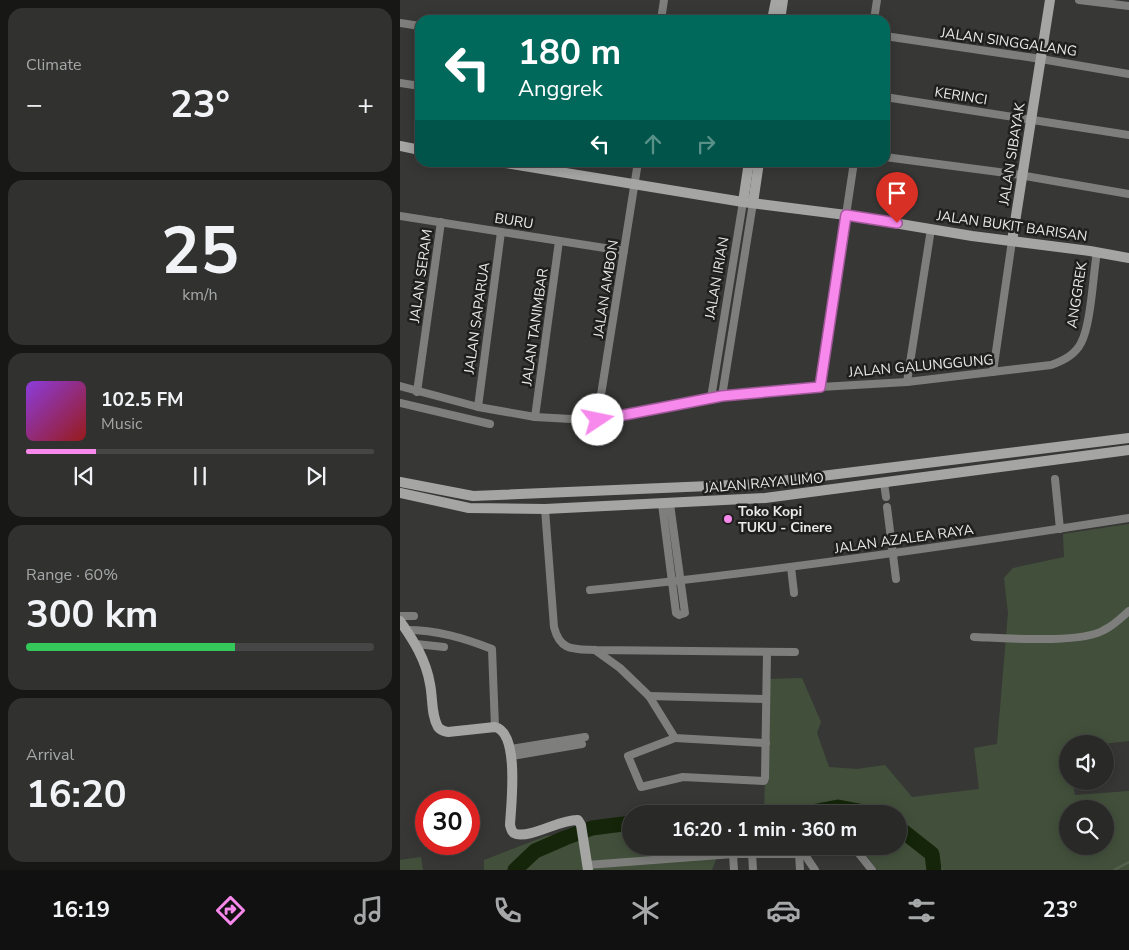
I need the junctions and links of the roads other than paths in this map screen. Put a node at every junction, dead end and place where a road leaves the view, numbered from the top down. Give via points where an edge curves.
1 (664, 0) edge
2 (776, 0) edge
3 (783, 0) edge
4 (877, 0) edge
5 (1050, 0) edge
6 (1079, 0) edge
7 (1129, 6) edge
8 (662, 15) edge
9 (773, 15) edge
10 (781, 15) edge
11 (875, 15) edge
12 (400, 23) edge
13 (415, 25) edge
14 (890, 37) edge
15 (1041, 58) junction
16 (1129, 74) edge
17 (400, 83) edge
18 (415, 85) edge
19 (890, 98) edge
20 (1032, 119) junction
21 (1129, 135) edge
22 (400, 146) edge
23 (415, 149) edge
24 (890, 158) edge
25 (529, 167) edge
26 (637, 167) edge
27 (749, 167) edge
28 (758, 167) edge
29 (853, 167) edge
30 (1023, 176) junction
31 (635, 185) junction
32 (1129, 194) edge
33 (748, 202) junction
34 (846, 215) junction
35 (400, 216) edge
36 (441, 222) junction
37 (932, 229) junction
38 (501, 232) junction
39 (560, 241) junction
40 (1012, 242) junction
41 (624, 251) junction
42 (1097, 252) junction
43 (1129, 258) edge
44 (1082, 342) joint
45 (993, 372) junction
46 (907, 382) junction
47 (400, 386) edge
48 (820, 387) junction
49 (417, 392) junction
50 (722, 396) junction
51 (710, 398) junction
52 (400, 403) edge
53 (478, 407) junction
54 (535, 417) junction
55 (598, 420) junction
56 (490, 424) dead end
57 (1129, 440) edge
58 (1129, 450) edge
59 (903, 466) junction
60 (1055, 479) dead end
61 (905, 480) junction
62 (400, 482) edge
63 (884, 483) junction
64 (400, 494) edge
65 (886, 497) dead end
66 (666, 504) junction
67 (888, 507) dead end
68 (545, 509) junction
69 (1129, 518) edge
70 (1060, 529) junction
71 (894, 554) junction
72 (791, 567) junction
73 (896, 579) dead end
74 (681, 581) junction
75 (672, 582) junction
76 (590, 590) dead end
77 (794, 593) dead end
78 (1129, 612) edge
79 (400, 616) edge
80 (414, 616) dead end
81 (403, 625) edge
82 (974, 638) dead end
83 (416, 644) junction
84 (444, 647) dead end
85 (594, 650) junction
86 (767, 652) junction
87 (795, 652) dead end
88 (650, 696) junction
89 (766, 699) junction
90 (495, 727) junction
91 (675, 738) junction
92 (584, 740) dead end
93 (766, 743) junction
94 (511, 753) junction
95 (722, 855) edge
96 (733, 855) edge
97 (752, 855) edge
98 (801, 855) edge
99 (803, 855) edge
100 (860, 855) edge
101 (588, 867) edge
102 (734, 870) edge
103 (754, 870) edge
104 (800, 870) edge
105 (815, 870) edge
106 (872, 870) edge

1 - 8 street
2 - 9 main road
3 - 10 main road
4 - 11 street
5 - 15 main road, JALAN SIBAYAK
6 - 7 street
12 - 13 street
14 - 15 street, JALAN SINGGALANG
15 - 16 street, JALAN SINGGALANG
15 - 20 main road, JALAN SIBAYAK
17 - 18 street
19 - 20 street, KERINCI
20 - 21 street, KERINCI
20 - 30 main road, JALAN SIBAYAK
22 - 23 main road
24 - 30 street
25 - 31 main road, JALAN BUKIT BARISAN
26 - 31 street, JALAN AMBON
27 - 33 main road, JALAN IRIAN
28 - 33 main road, JALAN IRIAN
29 - 34 street
30 - 32 street
30 - 40 main road, JALAN SIBAYAK
31 - 33 main road, JALAN BUKIT BARISAN
31 - 41 street, JALAN AMBON
33 - 34 main road, JALAN BUKIT BARISAN
33 - 50 street, JALAN IRIAN
33 - 51 street, JALAN IRIAN
34 - 37 main road, JALAN BUKIT BARISAN
34 - 48 street
35 - 36 street, BURU
36 - 38 street, BURU
36 - 49 street, JALAN SERAM
37 - 40 main road, JALAN BUKIT BARISAN
37 - 46 street
38 - 39 street, BURU
38 - 53 street, JALAN SAPARUA
39 - 41 street, BURU
39 - 54 street, JALAN TANIMBAR
40 - 42 main road, JALAN BUKIT BARISAN
40 - 45 street, JALAN SIBAYAK
41 - 55 street, JALAN AMBON
42 - 43 main road, JALAN BUKIT BARISAN
42 - 44 street, ANGGREK
44 - 45 street, JALAN GALUNGGUNG via 1072,355 1051,365
45 - 46 street, JALAN GALUNGGUNG
46 - 48 street, JALAN GALUNGGUNG
47 - 49 street, JALAN GALUNGGUNG
48 - 50 street, JALAN GALUNGGUNG
49 - 53 street, JALAN GALUNGGUNG
50 - 51 street, JALAN GALUNGGUNG
51 - 55 street, JALAN GALUNGGUNG
52 - 56 street
53 - 54 street, JALAN GALUNGGUNG
54 - 55 street, JALAN GALUNGGUNG
57 - 59 main road, JALAN RAYA LIMO
58 - 61 main road, JALAN RAYA LIMO
59 - 61 main road
59 - 62 main road, JALAN RAYA LIMO via 757,484 473,496
60 - 70 street
61 - 63 main road, JALAN RAYA LIMO
63 - 65 street
63 - 66 main road, JALAN RAYA LIMO via 765,498
64 - 68 main road, JALAN RAYA LIMO via 469,508
66 - 68 main road, JALAN RAYA LIMO
66 - 74 street
66 - 75 street
67 - 71 street
68 - 85 street via 556,635 567,647
69 - 70 street, JALAN AZALEA RAYA
70 - 71 street, JALAN AZALEA RAYA
71 - 72 street, JALAN AZALEA RAYA
71 - 73 street
72 - 74 street, JALAN AZALEA RAYA
72 - 77 street
74 - 75 street, JALAN AZALEA RAYA
74 - 75 street via 685,613 679,615 676,613
75 - 76 street, JALAN AZALEA RAYA
78 - 82 street via 1091,636
79 - 80 street
81 - 83 main road
81 - 90 street via 451,634 492,649
83 - 84 street
83 - 90 main road via 427,670 439,728 448,732
85 - 86 street
85 - 88 street via 620,668
86 - 87 street
86 - 89 street
88 - 89 street
88 - 91 street
89 - 93 street
90 - 94 main road via 502,730
91 - 93 street
91 - 93 street via 628,756 641,787 682,778 761,782 765,778
92 - 94 street
94 - 101 main road via 510,825 513,832 524,834 578,820
95 - 101 street
96 - 102 street
97 - 103 street
98 - 104 street
99 - 105 street
100 - 106 street

